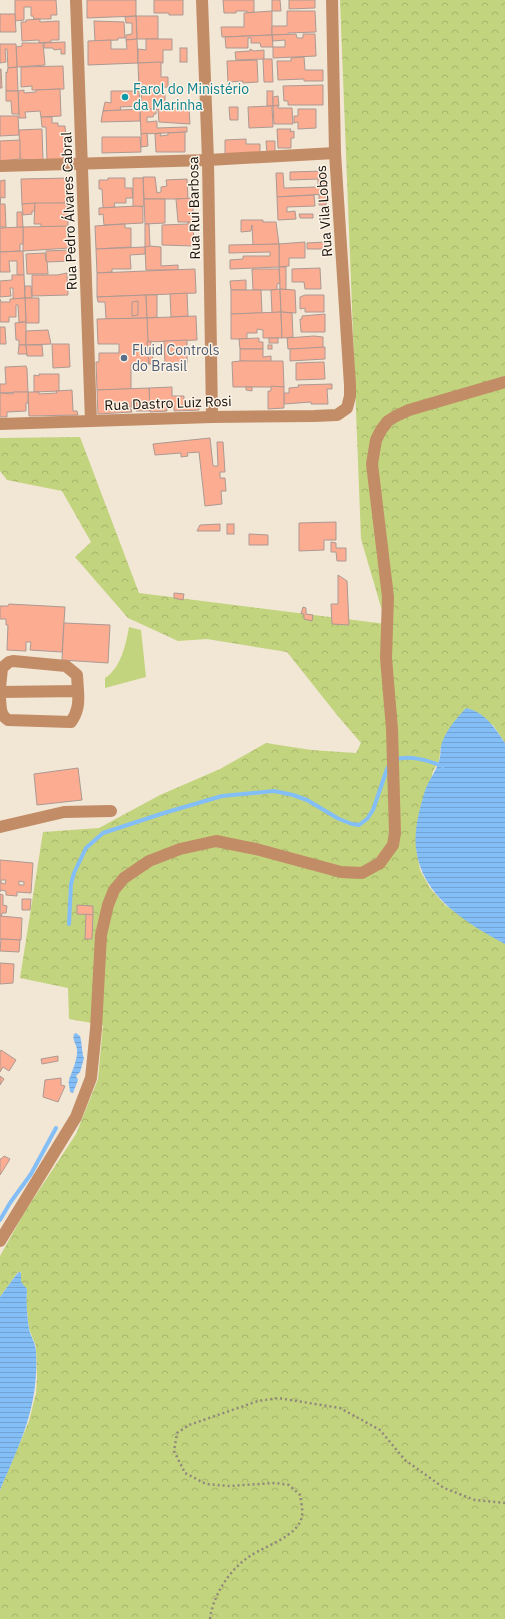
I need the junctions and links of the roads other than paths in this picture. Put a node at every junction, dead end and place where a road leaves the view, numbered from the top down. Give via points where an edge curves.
1 (76, 0) edge
2 (202, 0) edge
3 (332, 0) edge
4 (335, 153) junction
5 (208, 160) junction
6 (82, 164) junction
7 (0, 166) edge
8 (505, 382) edge
9 (337, 415) joint
10 (212, 416) junction
11 (92, 421) junction
12 (0, 424) edge
13 (0, 688) edge
14 (78, 690) junction
15 (0, 692) edge
16 (0, 699) edge
17 (111, 811) dead end
18 (0, 827) edge
19 (0, 1241) edge

1 - 6 street, Rua Pedro Álvares Cabral
2 - 5 street, Rua Rui Barbosa
3 - 4 street, Rua Vila Lobos
4 - 5 street
4 - 9 street, Rua Vila Lobos via 350,391 347,408
5 - 6 street
5 - 10 street, Rua Rui Barbosa
6 - 7 street
6 - 11 street, Rua Pedro Álvares Cabral
8 - 19 street via 409,410 388,421 376,440 372,464 388,597 386,658 392,736 395,833 393,845 380,863 362,873 341,872 216,841 180,849 149,861 124,878 114,890 101,935 91,1078 76,1117
9 - 10 street, Rua Dastro Luiz Rosi
10 - 11 street, Rua Dastro Luiz Rosi
11 - 12 street, Rua Dastro Luiz Rosi
13 - 14 street via 2,668 13,661 66,666 77,675
14 - 15 street
14 - 16 street via 78,710 71,722 8,720 3,717
17 - 18 street via 64,812

